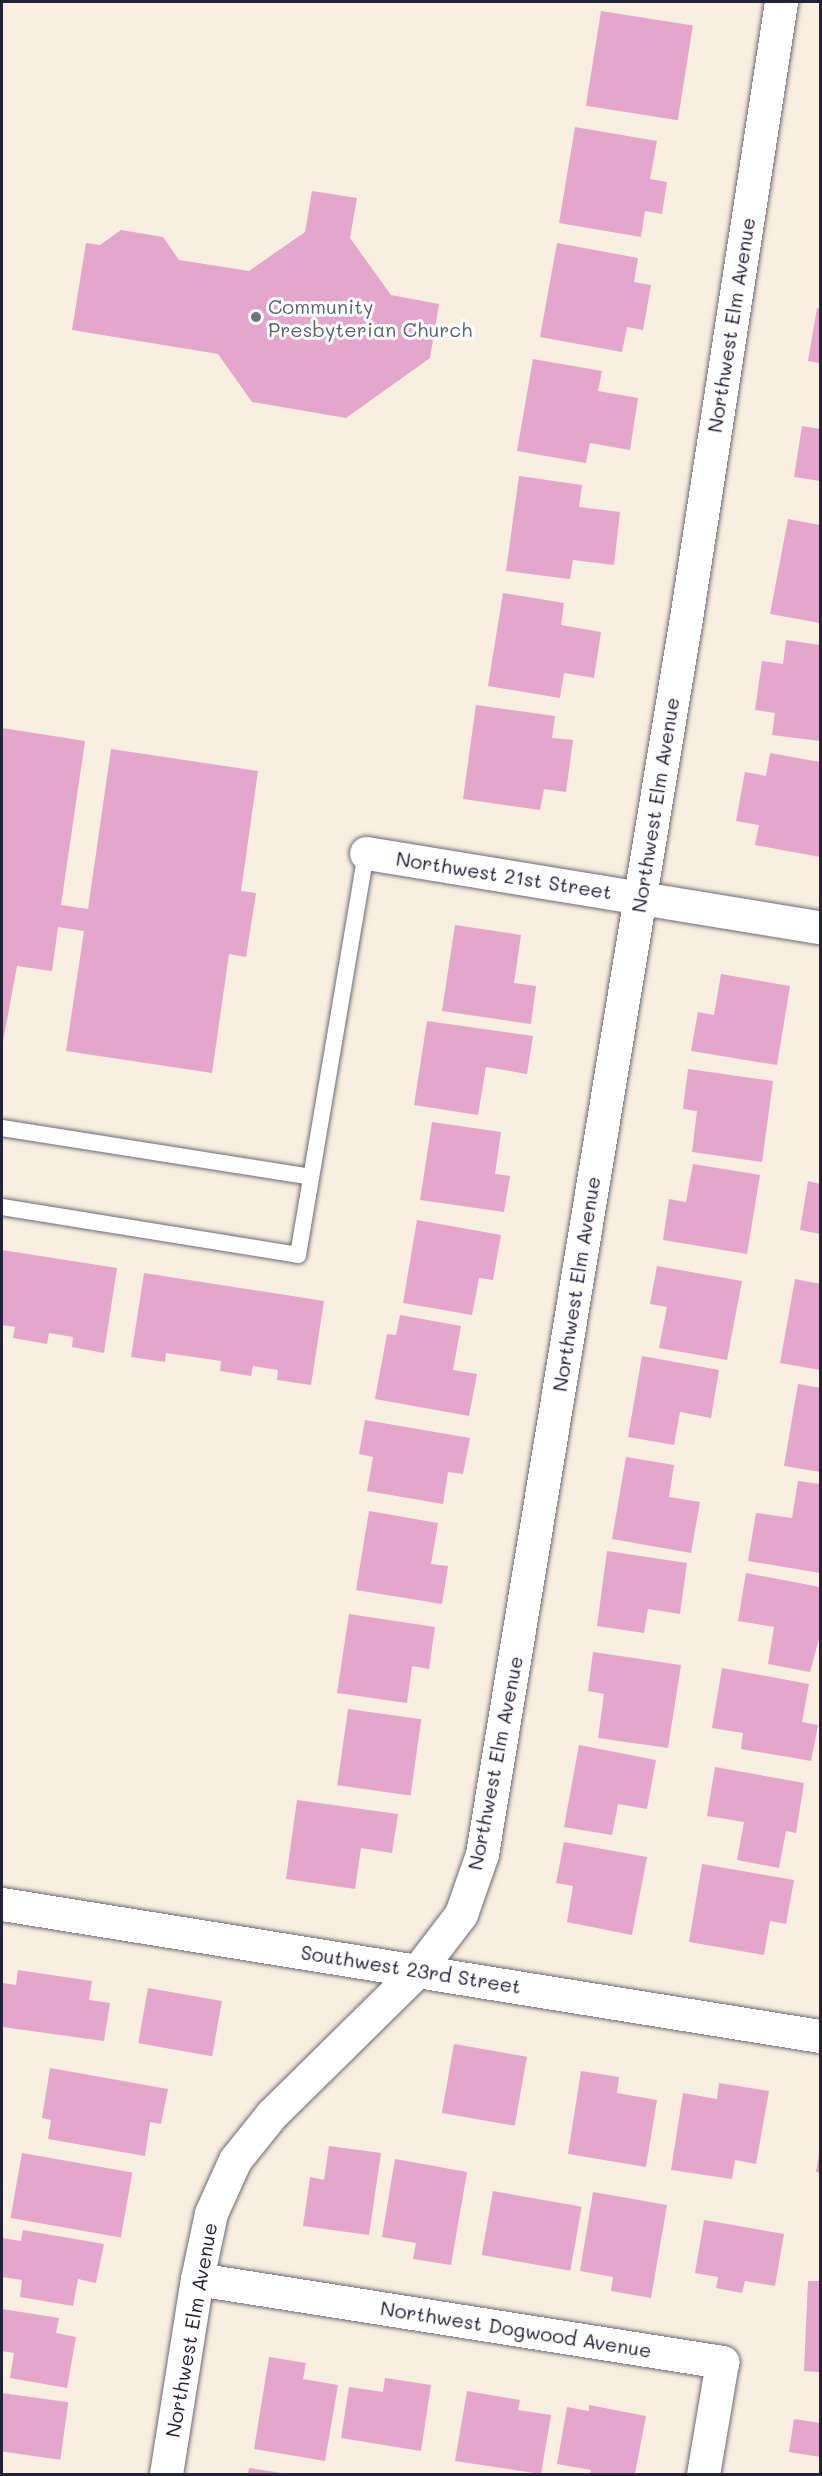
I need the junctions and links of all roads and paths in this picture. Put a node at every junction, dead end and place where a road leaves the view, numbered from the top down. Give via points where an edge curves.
1 (781, 2) edge
2 (366, 853) joint
3 (640, 897) junction
4 (820, 927) edge
5 (2, 1128) edge
6 (311, 1178) junction
7 (2, 1207) edge
8 (2, 1904) edge
9 (419, 1969) junction
10 (820, 2036) edge
11 (197, 2279) junction
12 (166, 2475) edge
13 (703, 2475) edge

1 - 3 street, Northwest Elm Avenue
2 - 3 street, Northwest 21st Street
2 - 6 lane
3 - 4 street, Northwest 21st Street
3 - 9 street, Northwest Elm Avenue via 482,1854 461,1914
5 - 6 lane
6 - 7 lane via 298,1256
8 - 9 street, Southwest 23rd Street
9 - 10 street, Southwest 23rd Street
9 - 11 street, Northwest Elm Avenue via 278,2107 236,2160 211,2213
11 - 12 street, Northwest Elm Avenue
11 - 13 street, Northwest Dogwood Avenue via 722,2362

